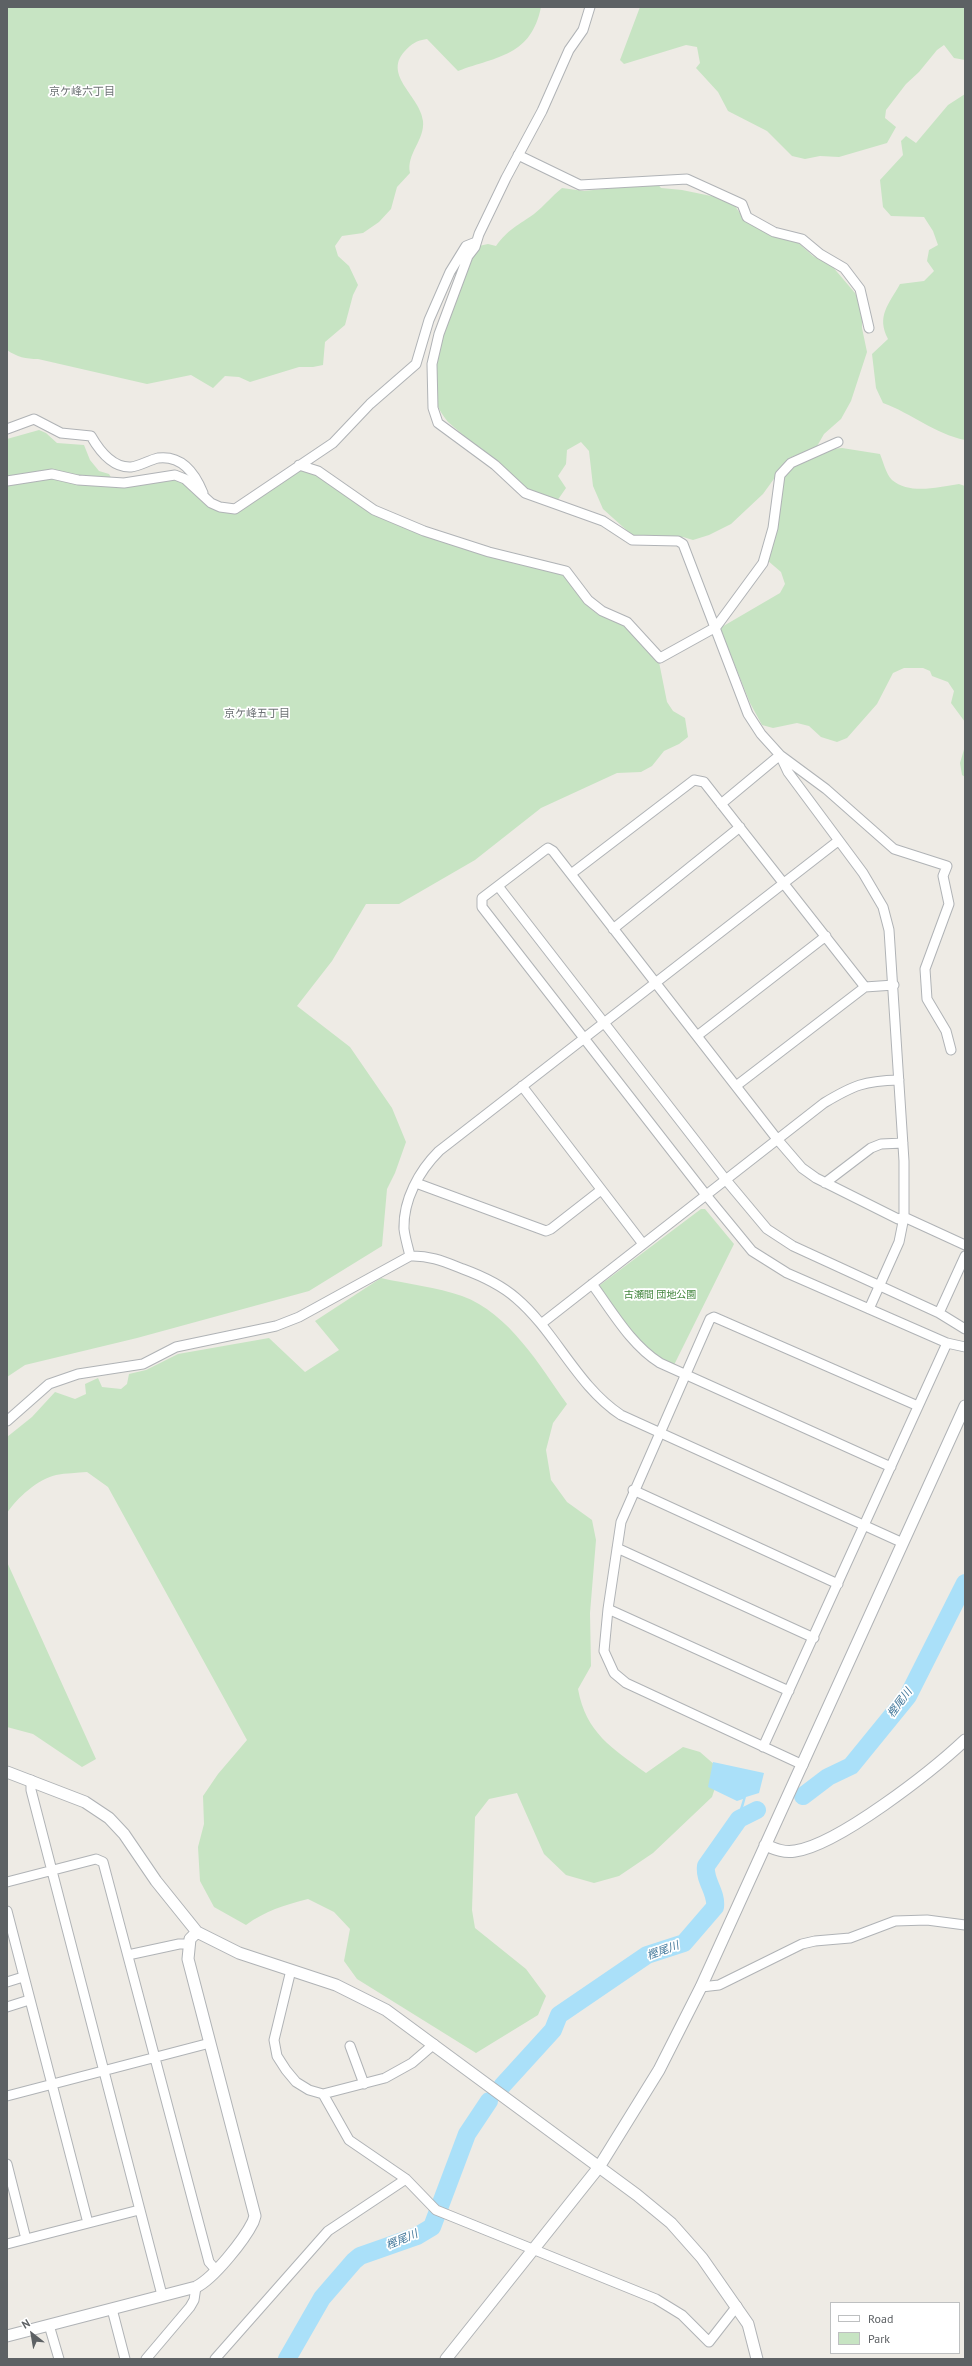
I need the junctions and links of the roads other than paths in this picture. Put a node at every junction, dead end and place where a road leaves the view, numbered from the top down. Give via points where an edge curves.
1 (590, 7) edge
2 (518, 155) junction
3 (476, 242) junction
4 (869, 328) dead end
5 (7, 429) edge
6 (838, 442) dead end
7 (299, 465) junction
8 (7, 481) edge
9 (204, 496) junction
10 (716, 627) junction
11 (780, 755) junction
12 (721, 804) junction
13 (740, 828) junction
14 (838, 841) junction
15 (571, 874) junction
16 (784, 883) junction
17 (498, 886) junction
18 (613, 929) junction
19 (826, 936) junction
20 (655, 983) junction
21 (894, 985) junction
22 (865, 987) junction
23 (604, 1022) junction
24 (697, 1036) junction
25 (584, 1037) junction
26 (951, 1050) dead end
27 (899, 1080) junction
28 (522, 1086) junction
29 (736, 1086) junction
30 (777, 1139) junction
31 (903, 1143) junction
32 (726, 1180) junction
33 (416, 1183) junction
34 (825, 1183) junction
35 (601, 1190) junction
36 (706, 1195) junction
37 (904, 1217) junction
38 (643, 1244) junction
39 (965, 1245) edge
40 (410, 1256) junction
41 (965, 1256) edge
42 (592, 1284) junction
43 (880, 1286) junction
44 (869, 1309) junction
45 (939, 1313) junction
46 (541, 1324) junction
47 (965, 1329) edge
48 (947, 1343) junction
49 (965, 1347) edge
50 (684, 1375) junction
51 (918, 1406) junction
52 (965, 1406) edge
53 (7, 1421) edge
54 (659, 1433) junction
55 (891, 1467) junction
56 (633, 1490) junction
57 (864, 1526) junction
58 (903, 1543) junction
59 (617, 1548) junction
60 (838, 1584) junction
61 (608, 1609) junction
62 (814, 1638) junction
63 (789, 1691) junction
64 (965, 1740) edge
65 (763, 1747) junction
66 (803, 1765) junction
67 (7, 1772) edge
68 (31, 1780) junction
69 (765, 1845) junction
70 (52, 1870) junction
71 (7, 1882) edge
72 (7, 1911) edge
73 (965, 1925) edge
74 (197, 1932) junction
75 (189, 1944) junction
76 (128, 1956) junction
77 (292, 1970) junction
78 (24, 1977) junction
79 (7, 1982) edge
80 (701, 1987) junction
81 (30, 2000) junction
82 (7, 2007) edge
83 (210, 2043) junction
84 (434, 2044) junction
85 (350, 2046) dead end
86 (155, 2058) junction
87 (103, 2071) junction
88 (52, 2084) junction
89 (364, 2084) junction
90 (323, 2094) junction
91 (7, 2096) edge
92 (7, 2164) edge
93 (599, 2167) junction
94 (406, 2179) junction
95 (139, 2210) junction
96 (88, 2223) junction
97 (26, 2239) junction
98 (7, 2244) edge
99 (534, 2249) junction
100 (216, 2270) junction
101 (196, 2287) junction
102 (162, 2295) junction
103 (737, 2306) junction
104 (112, 2308) junction
105 (49, 2325) junction
106 (7, 2336) edge
107 (59, 2359) edge
108 (125, 2359) edge
109 (146, 2359) edge
110 (215, 2359) edge
111 (446, 2359) edge
112 (757, 2359) edge

1 - 2 street via 583,30 569,50 542,111
2 - 3 street
2 - 4 street via 580,185 687,179 735,200 745,208 747,217 774,232 802,239 820,254 844,268 860,290
3 - 7 street via 466,246 450,272 429,320 416,364 370,404 333,443
3 - 10 street via 468,256 439,334 432,364 433,408 438,423 494,465 525,493 603,521 632,540 678,541 683,544
5 - 9 street via 34,419 61,433 91,436 99,449 115,463 131,467 158,458 172,459 185,465 195,474
6 - 10 street via 791,463 780,475 773,528 763,563
7 - 9 street via 235,509 220,507
7 - 10 street via 318,471 374,510 424,531 489,552 566,572 588,600 602,611 627,622 660,658
8 - 9 street via 52,474 78,480 124,483 176,475 185,479
10 - 11 street via 752,722
11 - 12 street
11 - 14 street via 788,772
11 - 26 street via 826,789 894,849 947,866 943,876 948,904 925,969 927,999 946,1031
12 - 13 street
12 - 15 street via 704,782 694,780
13 - 16 street
13 - 18 street
14 - 16 street
14 - 21 street via 863,873 883,907 889,930
15 - 17 street via 548,848
15 - 18 street
16 - 19 street
16 - 20 street
17 - 23 street
17 - 25 street via 482,898 482,907
18 - 20 street
19 - 22 street
19 - 24 street
20 - 23 street
20 - 24 street
21 - 22 street
21 - 27 street
22 - 29 street
23 - 25 street
23 - 32 street
24 - 29 street
25 - 28 street
25 - 36 street
27 - 30 street via 872,1081 850,1087 824,1103
27 - 31 street
28 - 33 street via 439,1151
28 - 35 street
29 - 30 street
30 - 32 street
30 - 34 street via 802,1168
31 - 34 street via 881,1144 871,1148
31 - 37 street
32 - 36 street
32 - 43 street via 759,1222 778,1238
33 - 35 street via 548,1231
33 - 40 street via 410,1194 404,1221
34 - 37 street via 898,1219
35 - 38 street
36 - 38 street
36 - 44 street via 744,1243 761,1257 787,1273
37 - 39 street
37 - 43 street via 899,1242
38 - 42 street
40 - 46 street via 430,1257 490,1281 517,1298
40 - 53 street via 299,1317 276,1326 176,1347 143,1364 78,1374 49,1384
41 - 45 street
42 - 46 street
42 - 50 street via 646,1353
43 - 44 street
43 - 45 street
44 - 48 street
45 - 47 street
46 - 54 street via 607,1405 628,1419
48 - 49 street
48 - 51 street
50 - 51 street via 710,1319 718,1317
50 - 54 street
50 - 55 street
51 - 55 street
52 - 58 street
54 - 56 street
54 - 57 street
55 - 57 street
56 - 59 street via 623,1512
56 - 60 street
57 - 58 street
57 - 60 street
58 - 66 street
59 - 61 street
59 - 62 street
60 - 62 street
61 - 63 street
61 - 65 street via 604,1651 618,1677
62 - 63 street
63 - 65 street
64 - 69 street via 933,1768 844,1830 795,1851 779,1850
65 - 66 street
66 - 69 street
67 - 68 street
68 - 70 street via 31,1790
68 - 74 street via 85,1802 109,1818 124,1834 156,1881
69 - 80 street
70 - 71 street
70 - 76 street via 96,1859 103,1862
70 - 87 street
72 - 78 street
73 - 80 street via 927,1920 895,1921 850,1938 802,1944 719,1985
74 - 75 street
74 - 77 street via 222,1946
75 - 76 street
75 - 83 street via 188,1959
76 - 86 street
77 - 84 street via 354,1992 386,2010
77 - 90 street via 274,2040 277,2056 296,2082 309,2090
78 - 79 street
78 - 81 street
80 - 93 street via 659,2070
81 - 82 street
81 - 88 street
83 - 86 street
83 - 100 street via 255,2216 246,2234
84 - 89 street via 412,2063 384,2078
84 - 93 street
85 - 89 street
86 - 87 street
86 - 100 street via 209,2262
87 - 88 street
87 - 95 street
88 - 91 street
88 - 96 street
89 - 90 street
90 - 94 street via 349,2140
92 - 97 street
93 - 99 street
93 - 103 street via 671,2222 702,2258
94 - 99 street via 436,2210
94 - 110 street via 328,2231
95 - 96 street
95 - 102 street
96 - 97 street
97 - 98 street
99 - 103 street via 656,2299 686,2318 709,2342
99 - 111 street
100 - 101 street
101 - 102 street
101 - 109 street via 190,2307
102 - 104 street
103 - 112 street via 748,2324
104 - 105 street
104 - 108 street
105 - 106 street
105 - 107 street

